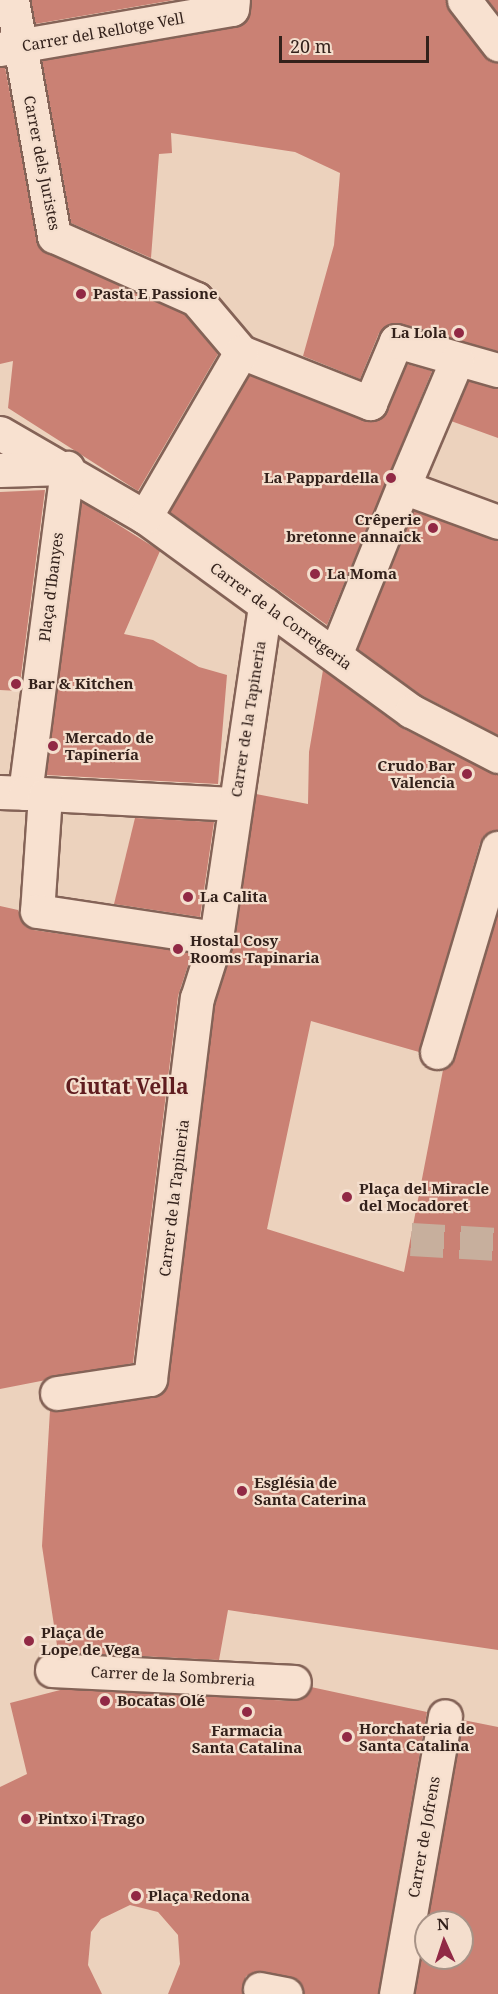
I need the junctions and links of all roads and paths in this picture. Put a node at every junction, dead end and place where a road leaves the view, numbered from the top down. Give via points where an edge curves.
1 (12, 0) edge
2 (233, 0) edge
3 (464, 0) edge
4 (498, 44) edge
5 (10, 47) edge
6 (241, 352) junction
7 (457, 360) junction
8 (498, 370) edge
9 (0, 434) edge
10 (67, 468) junction
11 (0, 470) edge
12 (403, 487) junction
13 (145, 517) junction
14 (498, 522) edge
15 (265, 605) junction
16 (335, 655) junction
17 (498, 756) edge
18 (23, 794) edge
19 (235, 804) junction
20 (498, 848) edge
21 (216, 938) junction
22 (437, 1052) dead end
23 (57, 1393) dead end
24 (52, 1670) dead end
25 (294, 1682) dead end
26 (445, 1716) dead end
27 (396, 1994) edge

1 - 5 street, Carrer dels Juristes
2 - 5 street, Carrer del Rellotge Vell via 232,9
3 - 4 street
5 - 6 street, Carrer dels Juristes via 54,236 196,299
6 - 7 street via 370,403 396,340
6 - 13 street
7 - 8 street
7 - 12 street
9 - 10 street, Carrer de la Corretgeria
10 - 11 street
10 - 13 street, Carrer de la Corretgeria
10 - 18 street, Plaça d'Ibanyes
12 - 14 street
12 - 16 street
13 - 15 street, Carrer de la Corretgeria
15 - 16 street, Carrer de la Corretgeria
15 - 19 street, Carrer de la Tapineria
16 - 17 street, Carrer de la Corretgeria via 428,722
18 - 19 street
18 - 21 street, Plaça d'Ibanyes via 37,911
19 - 21 street, Carrer de la Tapineria
20 - 22 street
21 - 23 street, Carrer de la Tapineria via 197,998 150,1379
24 - 25 street, Carrer de la Sombreria
26 - 27 street, Carrer de Jofrens

